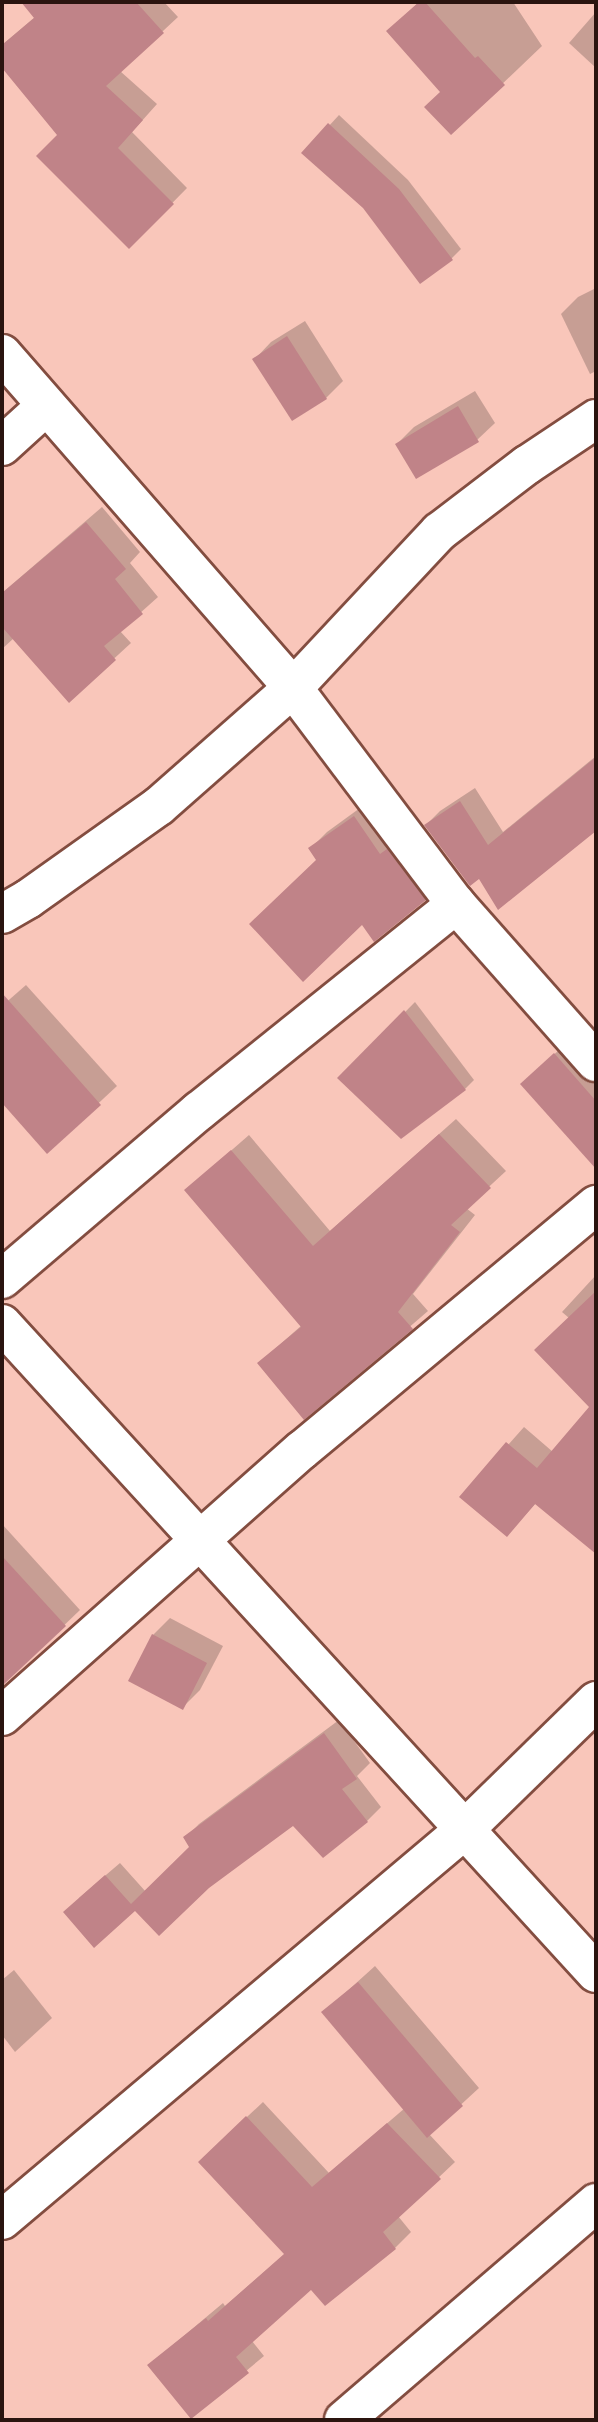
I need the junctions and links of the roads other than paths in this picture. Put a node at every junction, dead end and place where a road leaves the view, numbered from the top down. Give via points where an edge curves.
1 (2, 354) edge
2 (46, 406) junction
3 (596, 419) edge
4 (2, 446) edge
5 (293, 688) junction
6 (456, 904) junction
7 (2, 914) edge
8 (596, 1062) edge
9 (596, 1205) edge
10 (2, 1279) edge
11 (2, 1324) edge
12 (200, 1543) junction
13 (596, 1701) edge
14 (2, 1716) edge
15 (463, 1831) junction
16 (596, 1973) edge
17 (596, 2203) edge
18 (2, 2220) edge
19 (344, 2420) edge

1 - 2 street
2 - 4 street
2 - 5 street
3 - 5 street via 439,532
5 - 6 street
5 - 7 street via 159,806
6 - 8 street
6 - 10 street
9 - 12 street via 302,1450
11 - 12 street
12 - 14 street
12 - 15 street
13 - 15 street
15 - 16 street
15 - 18 street
17 - 19 street

